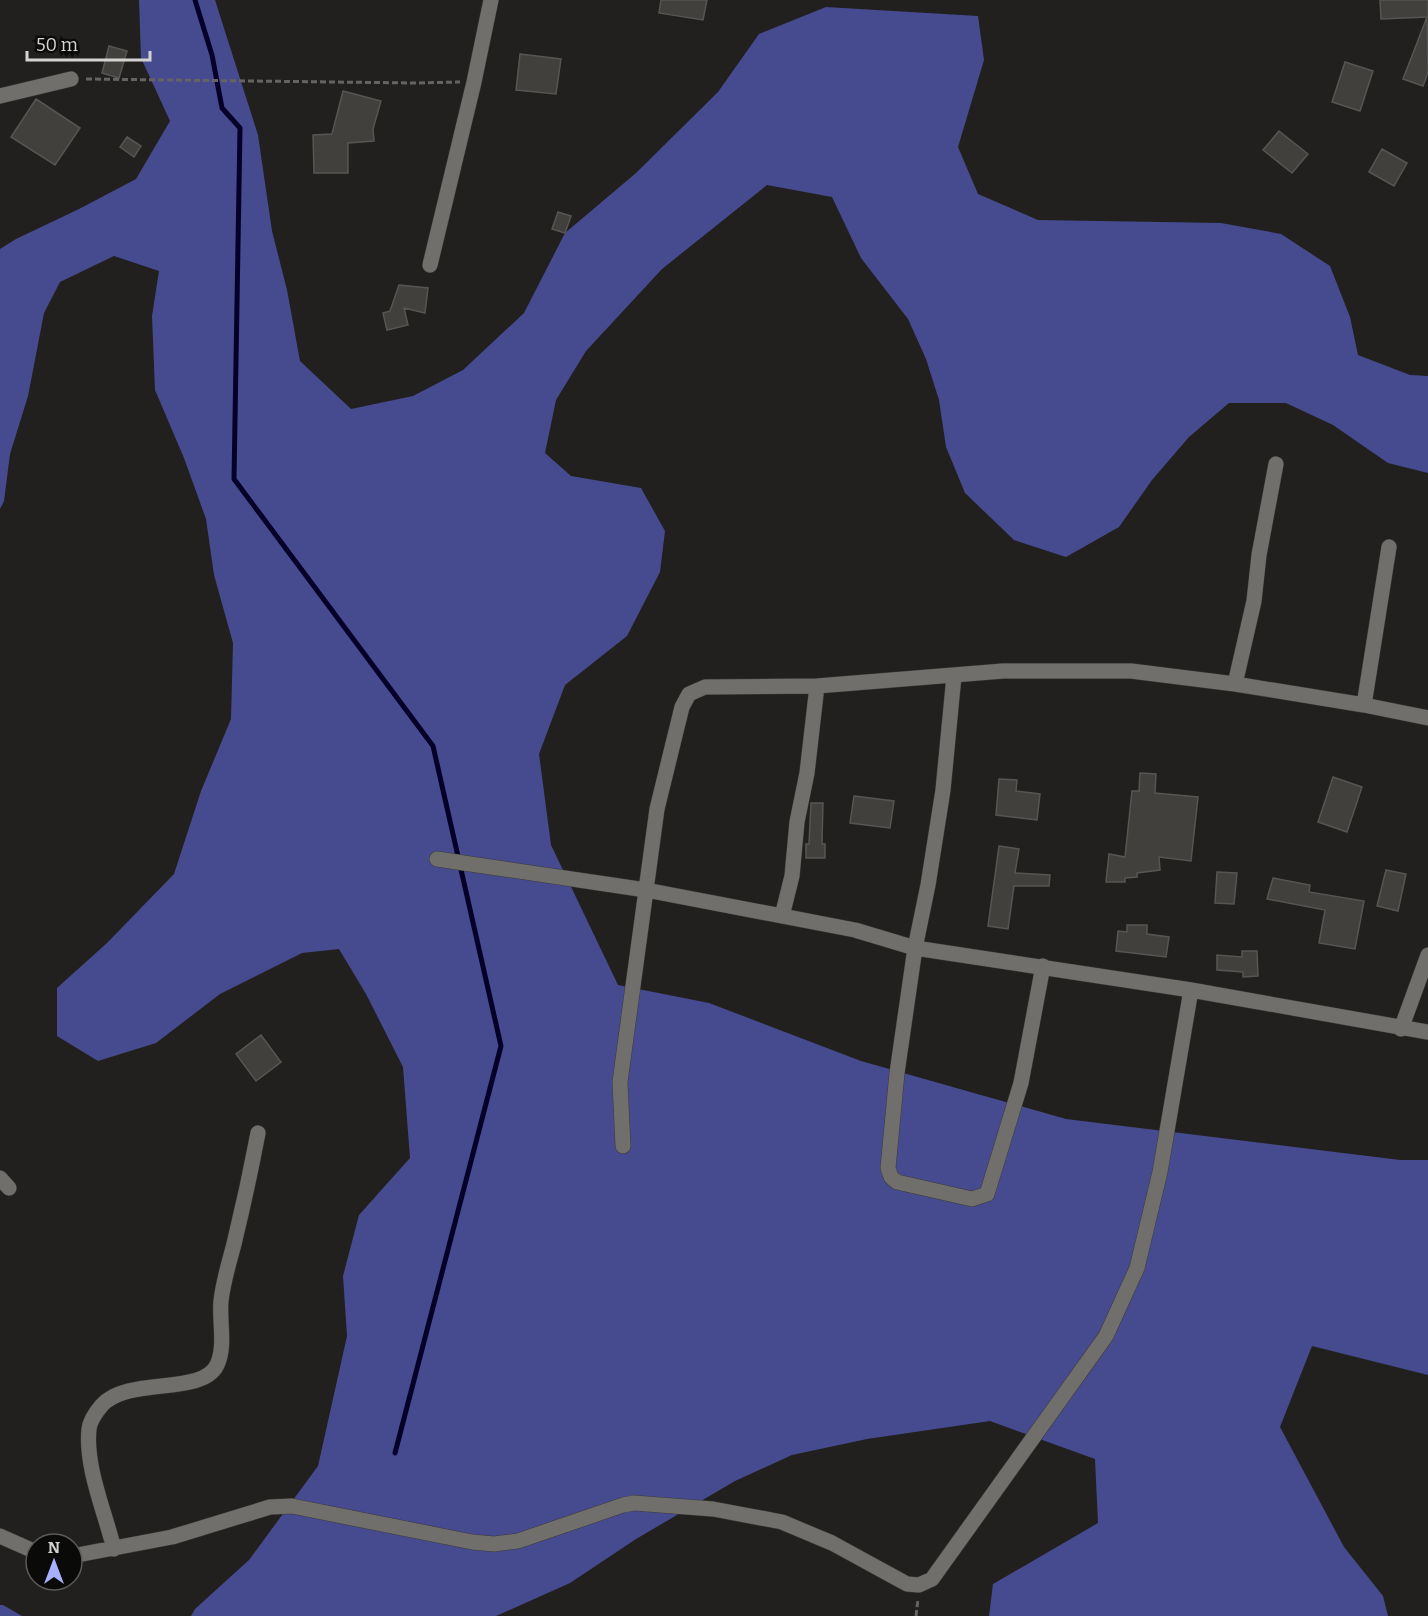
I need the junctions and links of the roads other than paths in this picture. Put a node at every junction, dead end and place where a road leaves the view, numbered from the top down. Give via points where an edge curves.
1 (491, 0) edge
2 (71, 79) road end
3 (0, 96) edge
4 (430, 265) dead end
5 (1276, 464) dead end
6 (1389, 547) dead end
7 (954, 676) junction
8 (1236, 684) junction
9 (817, 686) junction
10 (1364, 705) junction
11 (1428, 718) edge
12 (437, 859) dead end
13 (646, 890) junction
14 (782, 916) junction
15 (915, 948) junction
16 (1428, 955) edge
17 (1043, 966) junction
18 (1191, 990) junction
19 (1401, 1029) junction
20 (1428, 1032) edge
21 (258, 1133) dead end
22 (623, 1146) dead end
23 (0, 1536) edge
24 (24, 1547) edge
25 (114, 1549) junction
26 (84, 1554) edge

1 - 4 street
2 - 3 street
5 - 8 street
6 - 10 street
7 - 8 street via 1003,671 1131,671
7 - 9 street
7 - 15 street via 943,790
8 - 10 street
9 - 13 street via 705,687 689,694 681,707 657,808
9 - 14 street via 792,876
10 - 11 street
12 - 13 street
13 - 14 street
13 - 22 street via 620,1082
14 - 15 street via 855,930
15 - 17 street
15 - 17 street via 888,1168 897,1182 972,1199 987,1194 1001,1150 1021,1083
16 - 19 street
17 - 18 street
18 - 19 street
18 - 25 street via 1160,1172 1137,1268 1106,1336 932,1579 919,1585 907,1584 832,1543 782,1522 713,1509 634,1503 518,1541 494,1544 292,1506 270,1507 171,1537
19 - 20 street
21 - 25 street via 221,1300 221,1352 217,1366 208,1376 193,1382 126,1390 110,1397 89,1427 95,1482
23 - 24 street
25 - 26 street

